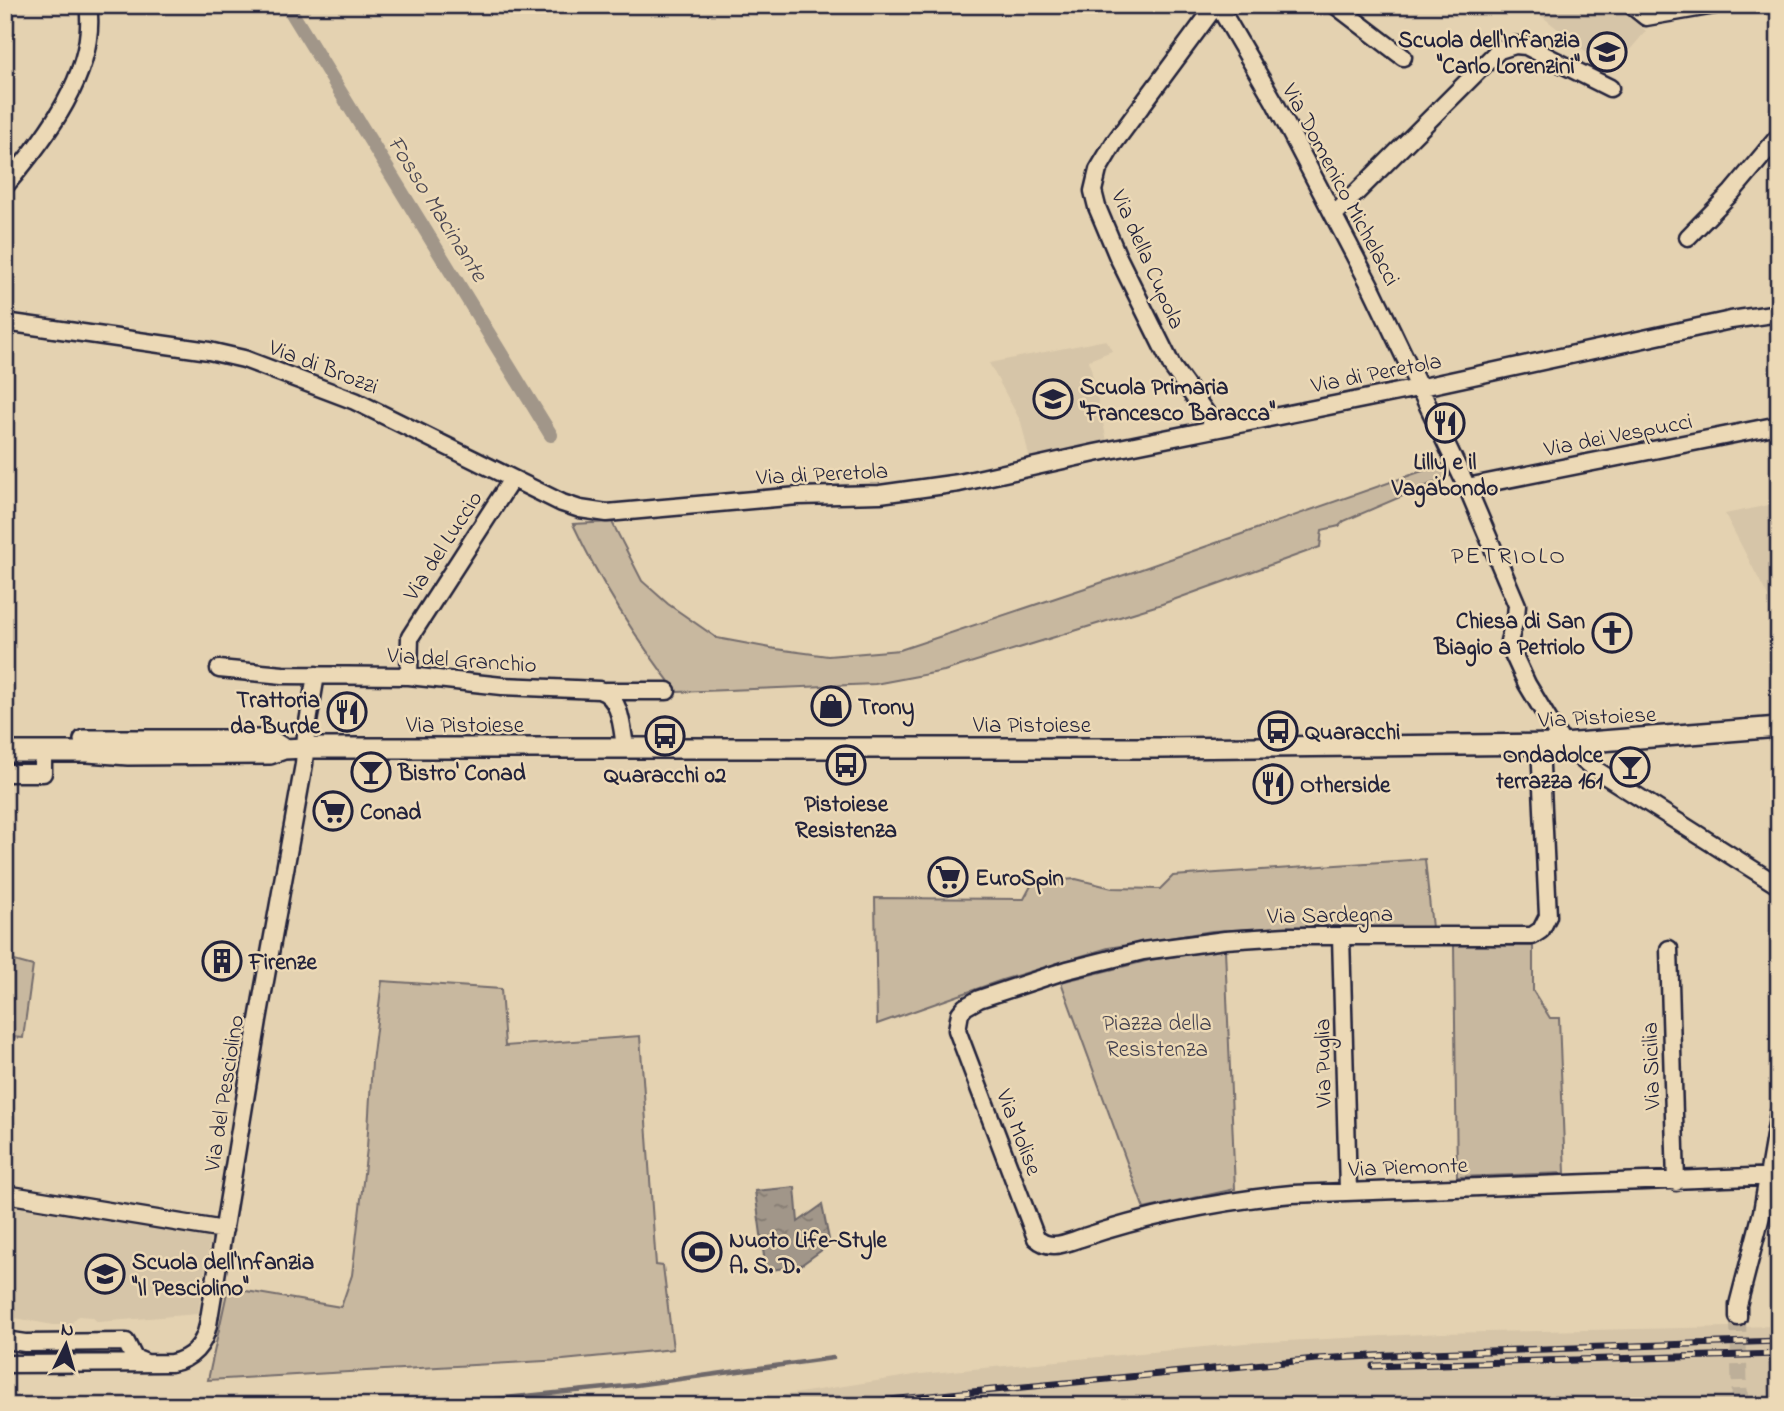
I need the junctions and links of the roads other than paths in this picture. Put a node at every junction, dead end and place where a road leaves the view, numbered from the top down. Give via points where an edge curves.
1 (88, 5) edge
2 (1217, 5) edge
3 (1335, 5) edge
4 (1631, 5) edge
5 (1715, 5) edge
6 (1403, 57) dead end
7 (1610, 88) dead end
8 (1779, 136) edge
9 (5, 186) edge
10 (1334, 215) junction
11 (1688, 237) dead end
12 (1779, 313) edge
13 (5, 323) edge
14 (1421, 387) junction
15 (1779, 425) edge
16 (1217, 428) junction
17 (512, 479) junction
18 (1467, 487) junction
19 (607, 513) joint
20 (219, 669) dead end
21 (316, 676) junction
22 (409, 676) junction
23 (605, 691) junction
24 (667, 691) dead end
25 (1779, 727) edge
26 (5, 740) edge
27 (1540, 744) junction
28 (1563, 744) junction
29 (625, 747) junction
30 (305, 748) junction
31 (284, 749) junction
32 (5, 752) edge
33 (43, 752) junction
34 (5, 774) edge
35 (1779, 886) edge
36 (1341, 936) junction
37 (1669, 949) dead end
38 (957, 1030) joint
39 (1779, 1112) edge
40 (1774, 1177) edge
41 (1676, 1182) junction
42 (1348, 1190) junction
43 (5, 1194) edge
44 (224, 1230) junction
45 (1046, 1245) joint
46 (1738, 1317) tunnel mouth
47 (5, 1340) edge
48 (5, 1364) edge
49 (148, 1364) junction

1 - 9 street via 83,66 41,141
2 - 10 street, Via Domenico Michelacci
2 - 16 street, Via della Cupola via 1114,143 1098,170 1093,191 1118,257 1173,368
3 - 6 street
4 - 5 street via 1646,17
7 - 10 street via 1526,46 1499,50
8 - 11 street
10 - 14 street, Via Domenico Michelacci
12 - 14 street, Via di Peretola
13 - 17 street, Via di Brozzi via 244,359 355,401
14 - 16 street, Via di Peretola
14 - 18 street, Via Domenico Michelacci
15 - 18 street, Via dei Vespucci
16 - 19 street, Via di Peretola via 934,487
17 - 19 street, Via di Brozzi via 571,506
17 - 22 street, Via del Luccio via 410,637
18 - 28 street, Via Domenico Michelacci via 1517,605 1509,641 1515,662
20 - 21 street, Via del Granchio
21 - 22 street, Via del Granchio
21 - 30 street
22 - 23 street, Via del Granchio
23 - 24 street, Via del Granchio
23 - 29 street via 616,705
25 - 28 main road, Via Pistoiese
26 - 31 main road, Via Pistoiese via 270,740
27 - 28 main road, Via Pistoiese
27 - 29 main road, Via Pistoiese
27 - 36 street, Via Sardegna via 1548,916 1541,930 1526,937
28 - 35 street via 1593,768
29 - 30 main road, Via Pistoiese
30 - 31 main road, Via Pistoiese
30 - 44 street, Via del Pesciolino
31 - 33 main road, Via Pistoiese via 270,754
32 - 33 main road, Via Pistoiese
33 - 34 street via 43,773
36 - 38 street, Via Sardegna via 1225,940 1115,957 979,999 960,1013
36 - 42 street, Via Puglia
37 - 41 street, Via Sicilia
38 - 45 street, Via Molise via 1036,1238
39 - 40 street
40 - 41 street, Via Piemonte
40 - 46 street
41 - 42 street, Via Piemonte
42 - 45 street, Via Piemonte via 1218,1203
43 - 44 street
44 - 49 street, Via del Pesciolino via 202,1343 180,1361
47 - 49 street via 126,1342 134,1358
48 - 49 street, Via del Pesciolino

